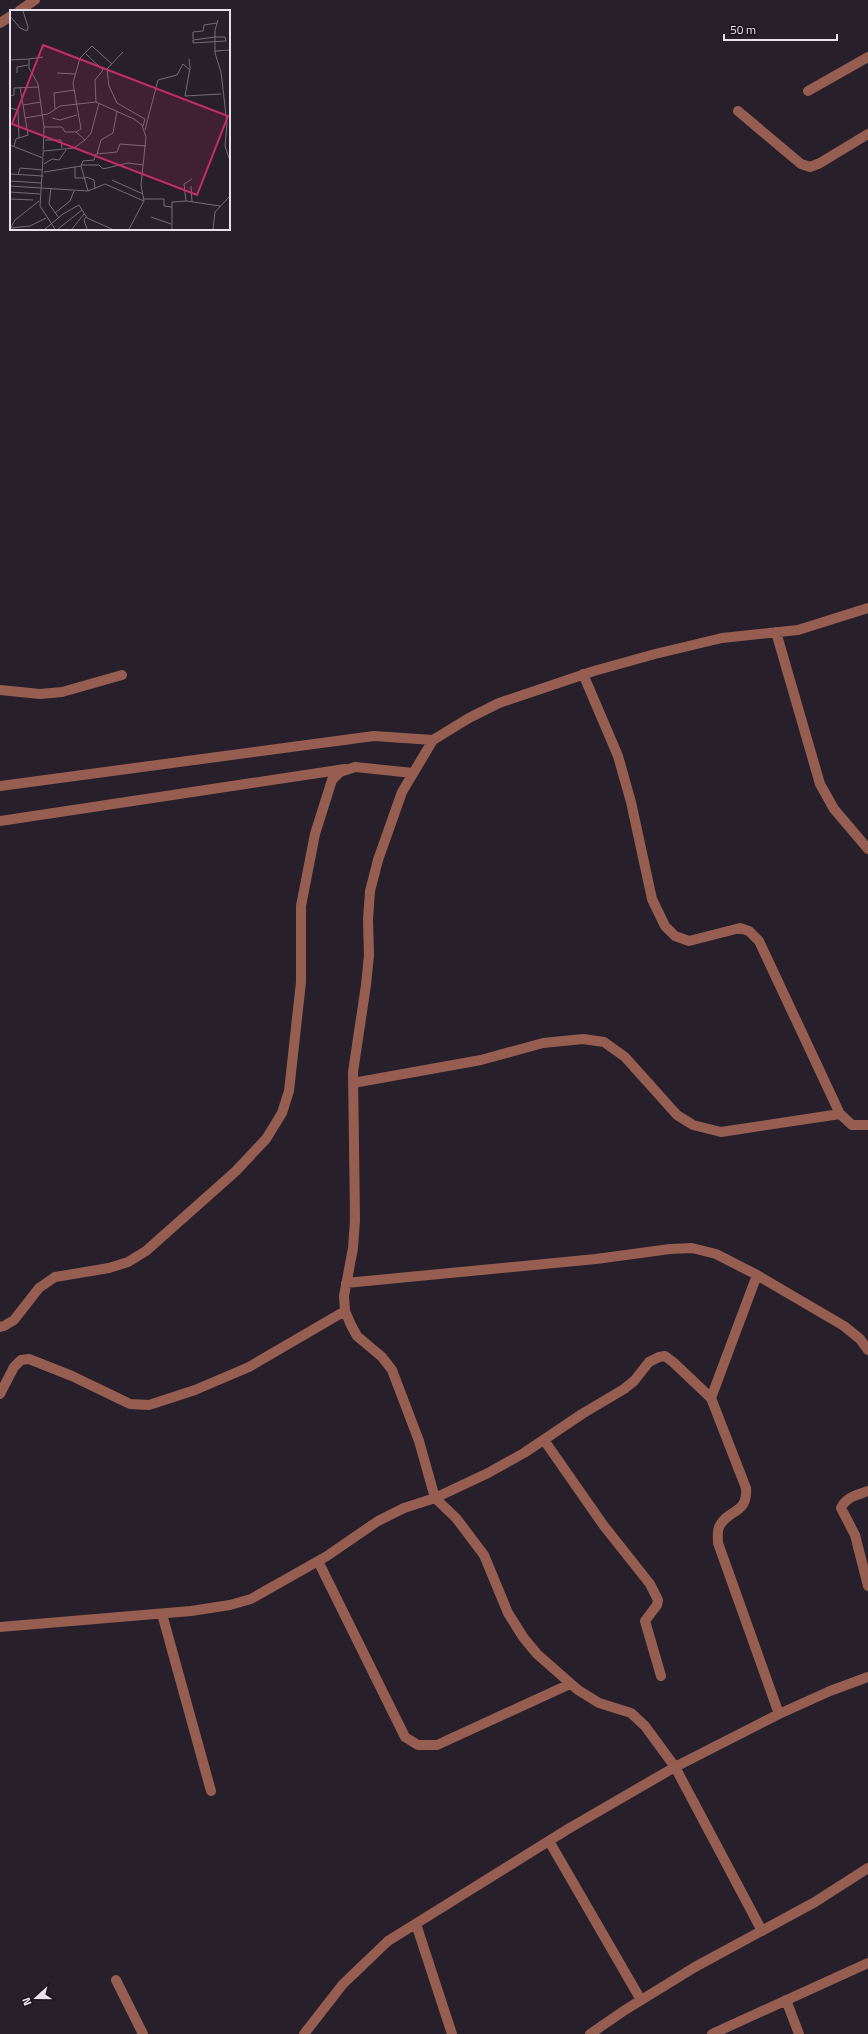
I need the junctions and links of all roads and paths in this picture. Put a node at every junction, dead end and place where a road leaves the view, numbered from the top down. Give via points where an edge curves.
1 (35, 0) edge
2 (20, 10) edge
3 (868, 56) edge
4 (808, 91) dead end
5 (738, 110) dead end
6 (868, 134) edge
7 (868, 608) edge
8 (776, 632) junction
9 (583, 674) junction
10 (122, 675) dead end
11 (0, 690) edge
12 (434, 740) junction
13 (355, 767) junction
14 (413, 773) junction
15 (0, 786) edge
16 (0, 822) edge
17 (868, 849) edge
18 (353, 1083) junction
19 (840, 1114) junction
20 (868, 1125) edge
21 (757, 1275) junction
22 (346, 1283) junction
23 (345, 1311) junction
24 (0, 1327) edge
25 (868, 1350) edge
26 (0, 1394) edge
27 (711, 1398) junction
28 (544, 1440) junction
29 (868, 1491) edge
30 (435, 1498) junction
31 (318, 1561) junction
32 (868, 1586) edge
33 (162, 1614) junction
34 (0, 1627) edge
35 (661, 1676) dead end
36 (868, 1677) edge
37 (570, 1684) junction
38 (779, 1714) junction
39 (675, 1767) junction
40 (211, 1791) dead end
41 (549, 1841) junction
42 (868, 1868) edge
43 (416, 1924) junction
44 (762, 1931) junction
45 (868, 1963) edge
46 (116, 1980) dead end
47 (641, 2000) junction
48 (786, 2000) junction
49 (143, 2034) edge
50 (304, 2034) edge
51 (452, 2034) edge
52 (590, 2034) edge
53 (712, 2034) edge
54 (800, 2034) edge

1 - 2 street
3 - 4 street
5 - 6 street via 801,164 810,167 830,158
7 - 8 street via 798,630
8 - 9 street via 722,638
8 - 17 street via 820,784 834,809
9 - 12 street via 499,703
9 - 19 street via 618,756 632,802 652,899 665,926 675,936 689,942 740,928 749,931 759,941
10 - 11 street via 62,692 40,694
12 - 14 street
12 - 15 street via 374,736
13 - 14 street
13 - 16 street
13 - 24 street via 340,772 332,780 315,834 301,906 301,982 289,1091 282,1113 266,1139 236,1171 146,1251 128,1262 109,1268 55,1277 39,1288 14,1320
14 - 18 street via 402,792 370,891 367,978
18 - 19 street via 481,1060 544,1043 583,1039 604,1042 625,1057 678,1115 692,1125 722,1132
18 - 22 street via 355,1220
19 - 20 street via 852,1125
21 - 22 street via 716,1254 698,1249 677,1249
21 - 25 street via 844,1326
21 - 27 street
22 - 23 street
23 - 26 street via 249,1367 195,1390 149,1405 130,1404 29,1359 21,1360 14,1367
23 - 30 street via 357,1336 382,1357 392,1370 419,1441
27 - 28 street via 674,1362 664,1356 659,1357 649,1362 624,1389
27 - 38 street via 746,1488 747,1498 744,1504 723,1520 718,1529 718,1543
28 - 30 street via 488,1473
28 - 35 street via 656,1595 657,1605 645,1622
29 - 32 street via 850,1498 841,1508 855,1535
30 - 31 street via 404,1508 378,1521
30 - 37 street via 456,1518 484,1555 508,1614 523,1637 537,1654
31 - 33 street via 251,1599 230,1605
31 - 37 street via 405,1737 418,1745 437,1745
33 - 34 street
33 - 40 street
36 - 38 street
37 - 39 street via 599,1703 631,1713 645,1726
38 - 39 street
39 - 41 street
39 - 44 street
41 - 43 street
41 - 47 street
42 - 44 street via 815,1902
43 - 50 street via 388,1941 372,1955 343,1984
43 - 51 street
44 - 47 street
45 - 48 street
46 - 49 street
47 - 52 street
48 - 53 street
48 - 54 street

